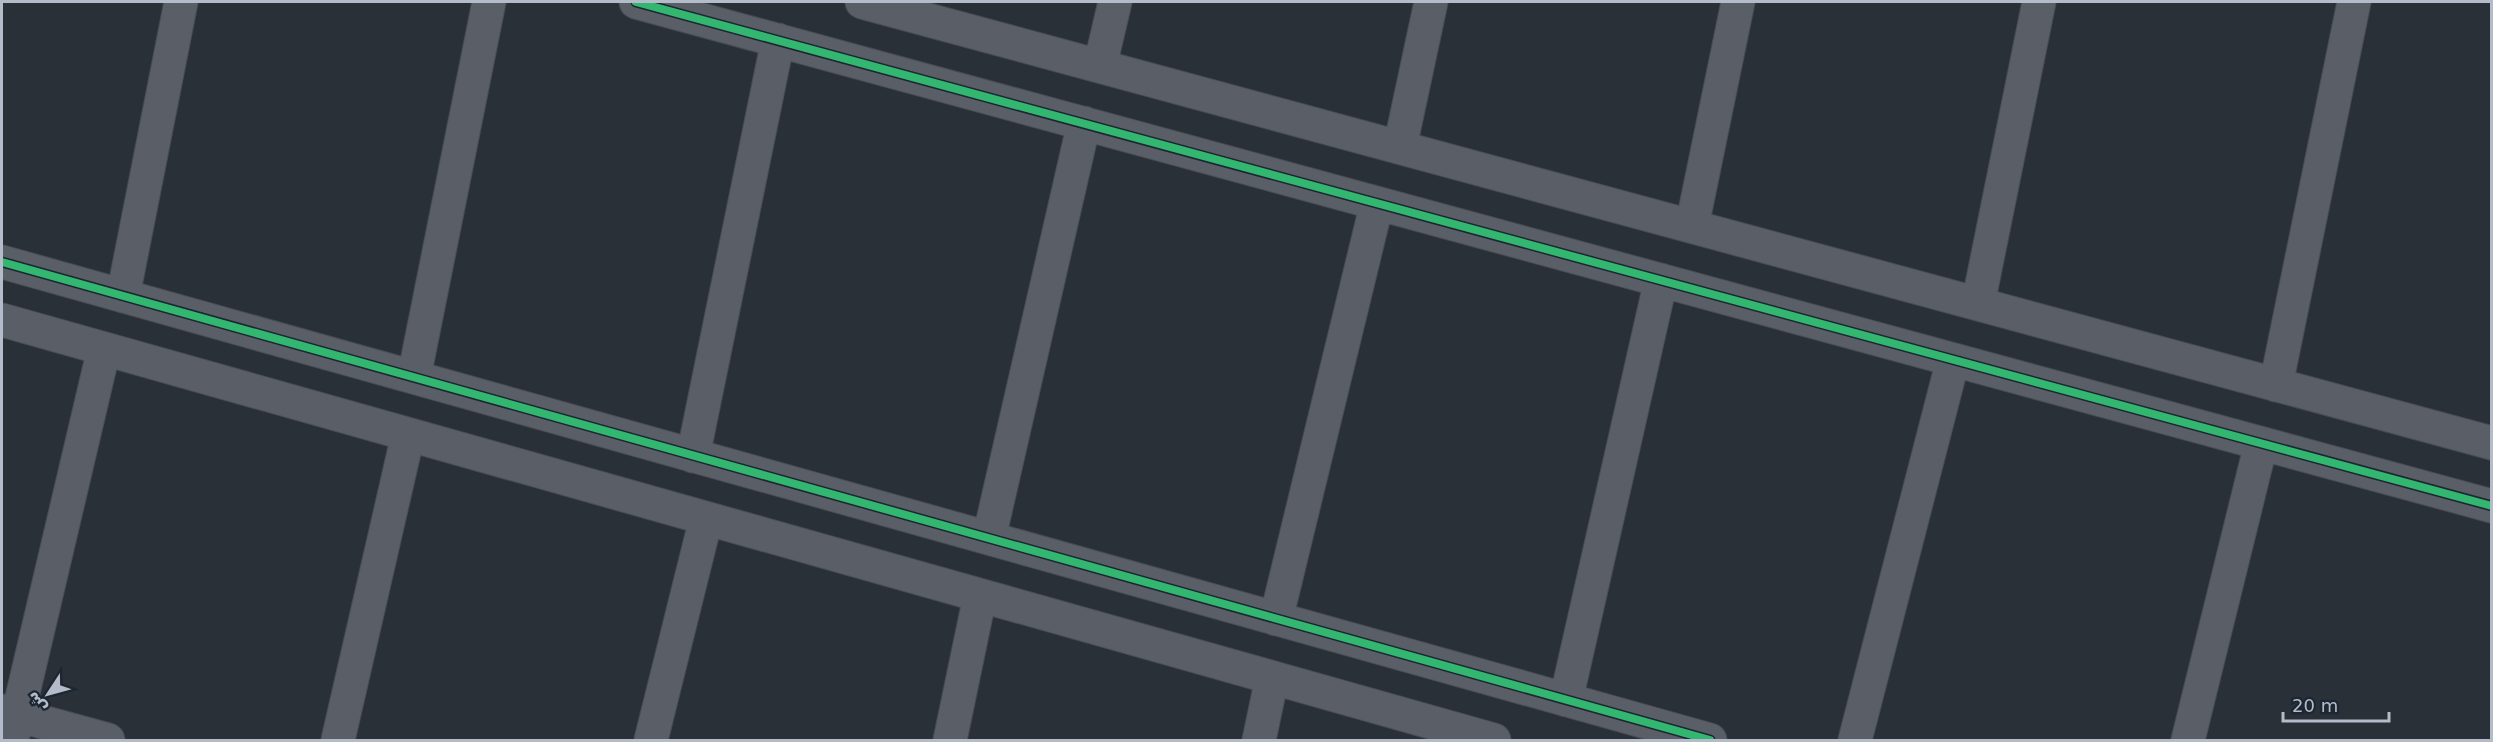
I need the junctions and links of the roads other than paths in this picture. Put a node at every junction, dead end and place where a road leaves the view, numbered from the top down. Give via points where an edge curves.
1 (181, 2) edge
2 (489, 2) edge
3 (636, 2) edge
4 (862, 2) edge
5 (1115, 2) edge
6 (1431, 2) edge
7 (1738, 2) edge
8 (2039, 2) edge
9 (2354, 2) edge
10 (778, 40) junction
11 (1101, 66) junction
12 (1084, 123) junction
13 (1400, 147) junction
14 (1377, 203) junction
15 (1692, 226) junction
16 (2, 262) edge
17 (1661, 280) junction
18 (123, 296) junction
19 (1978, 304) junction
20 (2, 320) edge
21 (104, 349) junction
22 (1953, 360) junction
23 (414, 377) junction
24 (2276, 385) junction
25 (408, 435) junction
26 (2492, 443) edge
27 (2261, 444) junction
28 (693, 456) junction
29 (2492, 506) edge
30 (706, 519) junction
31 (989, 538) junction
32 (980, 596) junction
33 (1276, 619) junction
34 (1272, 678) junction
35 (1566, 700) junction
36 (10, 722) edge
37 (108, 741) edge
38 (338, 741) edge
39 (651, 741) edge
40 (950, 741) edge
41 (1259, 741) edge
42 (1494, 741) edge
43 (1710, 741) edge
44 (1855, 741) edge
45 (2188, 741) edge

1 - 18 street
2 - 23 street
3 - 10 street
4 - 11 street
5 - 11 street
6 - 13 street
7 - 15 street
8 - 19 street
9 - 24 street
10 - 12 street
10 - 28 street
11 - 13 street
12 - 14 street
12 - 31 street
13 - 15 street
14 - 17 street
14 - 33 street
15 - 19 street
16 - 18 street
17 - 22 street
17 - 35 street
18 - 23 street
19 - 24 street
20 - 21 street
21 - 25 street
21 - 36 street
22 - 27 street
22 - 44 street
23 - 28 street
24 - 26 street
25 - 30 street
25 - 38 street
27 - 29 street
27 - 45 street
28 - 31 street
30 - 32 street
30 - 39 street
31 - 33 street
32 - 34 street
32 - 40 street
33 - 35 street
34 - 41 street
34 - 42 street
35 - 43 street
36 - 37 street

